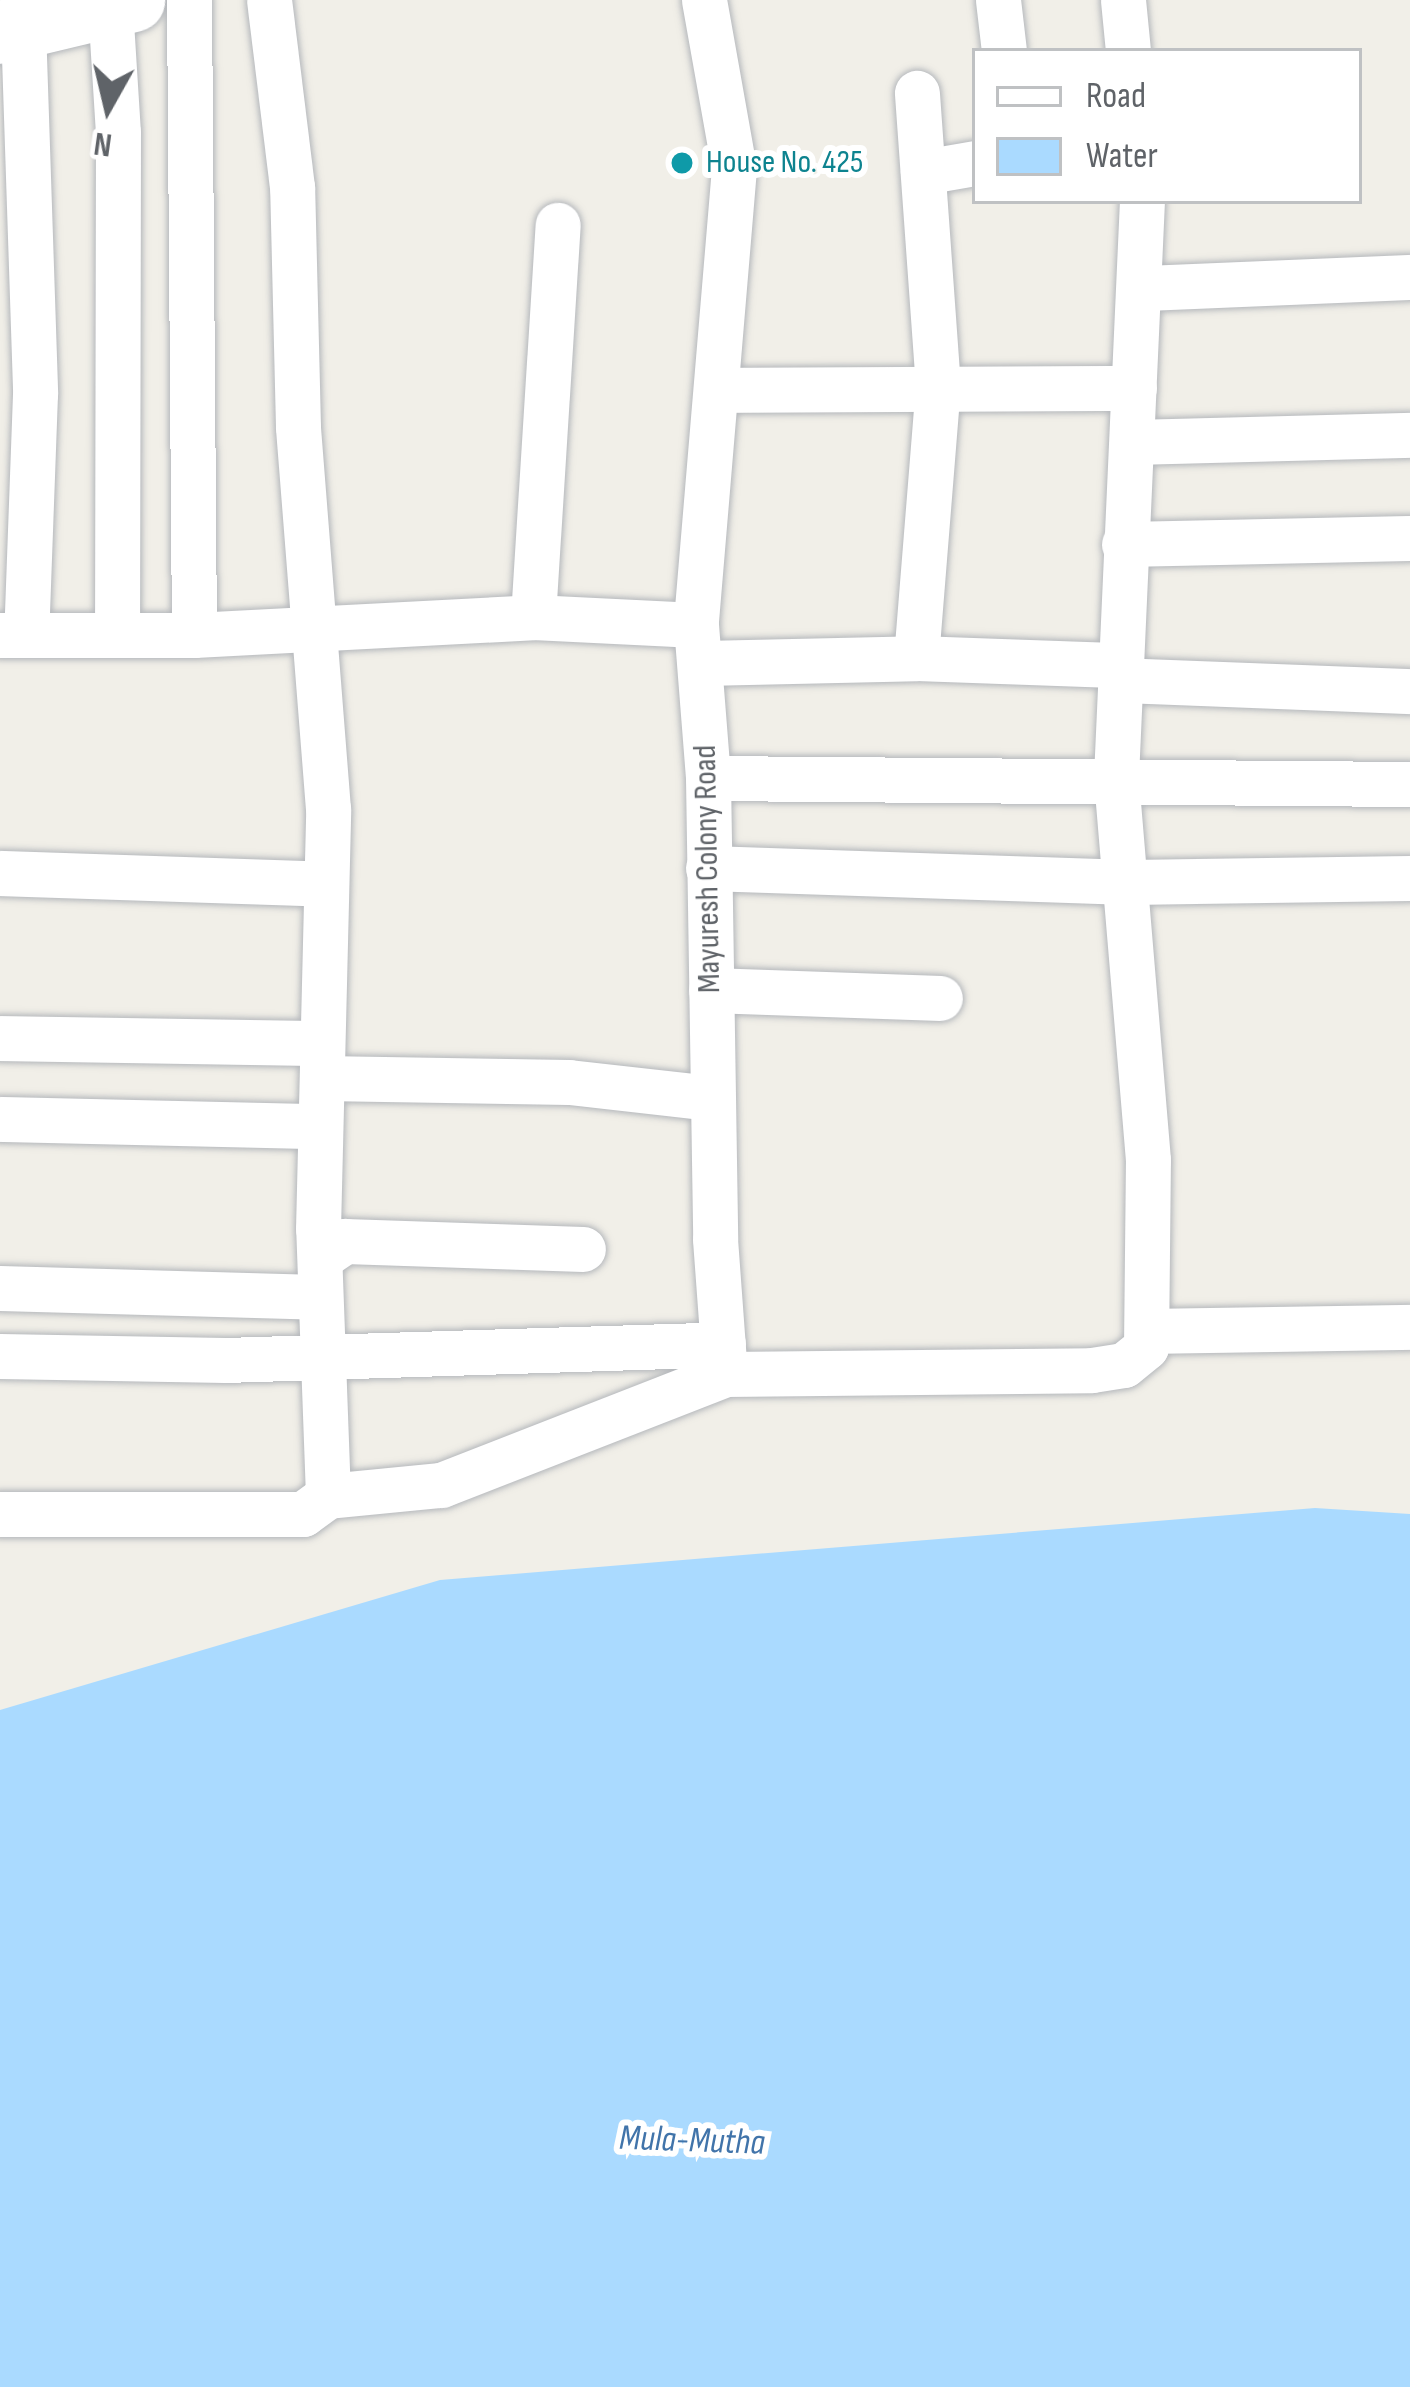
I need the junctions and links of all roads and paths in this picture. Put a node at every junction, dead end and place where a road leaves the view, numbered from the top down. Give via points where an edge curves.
1 (189, 0) edge
2 (269, 0) edge
3 (704, 0) edge
4 (998, 0) edge
5 (1123, 0) edge
6 (121, 3) edge
7 (12, 29) edge
8 (1004, 48) edge
9 (1128, 48) edge
10 (917, 93) dead end
11 (972, 164) edge
12 (923, 172) junction
13 (1142, 204) edge
14 (558, 225) dead end
15 (1410, 277) edge
16 (1144, 288) junction
17 (938, 387) junction
18 (1134, 388) junction
19 (719, 391) junction
20 (1410, 435) edge
21 (1136, 442) junction
22 (1410, 538) edge
23 (1124, 544) junction
24 (532, 617) junction
25 (317, 626) junction
26 (13, 635) edge
27 (117, 635) junction
28 (194, 635) junction
29 (700, 644) junction
30 (916, 658) junction
31 (1120, 672) junction
32 (1410, 691) edge
33 (1116, 777) junction
34 (708, 778) junction
35 (1410, 784) edge
36 (708, 868) junction
37 (0, 873) edge
38 (1410, 878) edge
39 (1129, 881) junction
40 (326, 884) junction
41 (711, 990) junction
42 (940, 998) dead end
43 (0, 1038) edge
44 (322, 1061) junction
45 (712, 1098) junction
46 (0, 1119) edge
47 (319, 1126) junction
48 (583, 1249) dead end
49 (319, 1277) junction
50 (1, 1288) edge
51 (0, 1312) edge
52 (1410, 1328) edge
53 (1152, 1331) junction
54 (0, 1356) edge
55 (326, 1358) junction
56 (724, 1359) junction
57 (328, 1496) junction
58 (0, 1514) edge

1 - 28 street
2 - 25 street via 292,187 298,427
3 - 19 street, Mayuresh Colony Road via 734,168
4 - 8 street
5 - 9 street
6 - 7 street
6 - 27 street
7 - 26 street via 35,394
10 - 12 street
11 - 12 street
12 - 17 street
13 - 16 street
14 - 24 street
15 - 16 street
16 - 18 street
17 - 18 street
17 - 19 street
17 - 30 street
18 - 21 street
19 - 29 street, Mayuresh Colony Road
20 - 21 street
21 - 23 street
22 - 23 street
23 - 31 street
24 - 25 street
24 - 29 street
25 - 28 street
25 - 40 street
26 - 27 street
27 - 28 street
29 - 30 street
29 - 34 street, Mayuresh Colony Road
30 - 31 street
31 - 32 street
31 - 33 street
33 - 34 street
33 - 35 street
33 - 39 street
34 - 36 street, Mayuresh Colony Road
36 - 39 street
36 - 41 street, Mayuresh Colony Road
37 - 40 street
38 - 39 street
39 - 53 street
40 - 44 street
41 - 42 street
41 - 45 street, Mayuresh Colony Road
43 - 44 street
44 - 45 street
44 - 47 street
45 - 56 street, Mayuresh Colony Road
46 - 47 street
47 - 49 street
48 - 49 street via 345,1241
49 - 50 street
49 - 55 street
50 - 51 street
52 - 53 street
53 - 56 street via 1124,1365 1092,1370
54 - 55 street
55 - 56 street
55 - 57 street
56 - 57 street via 441,1485
57 - 58 street via 304,1514

